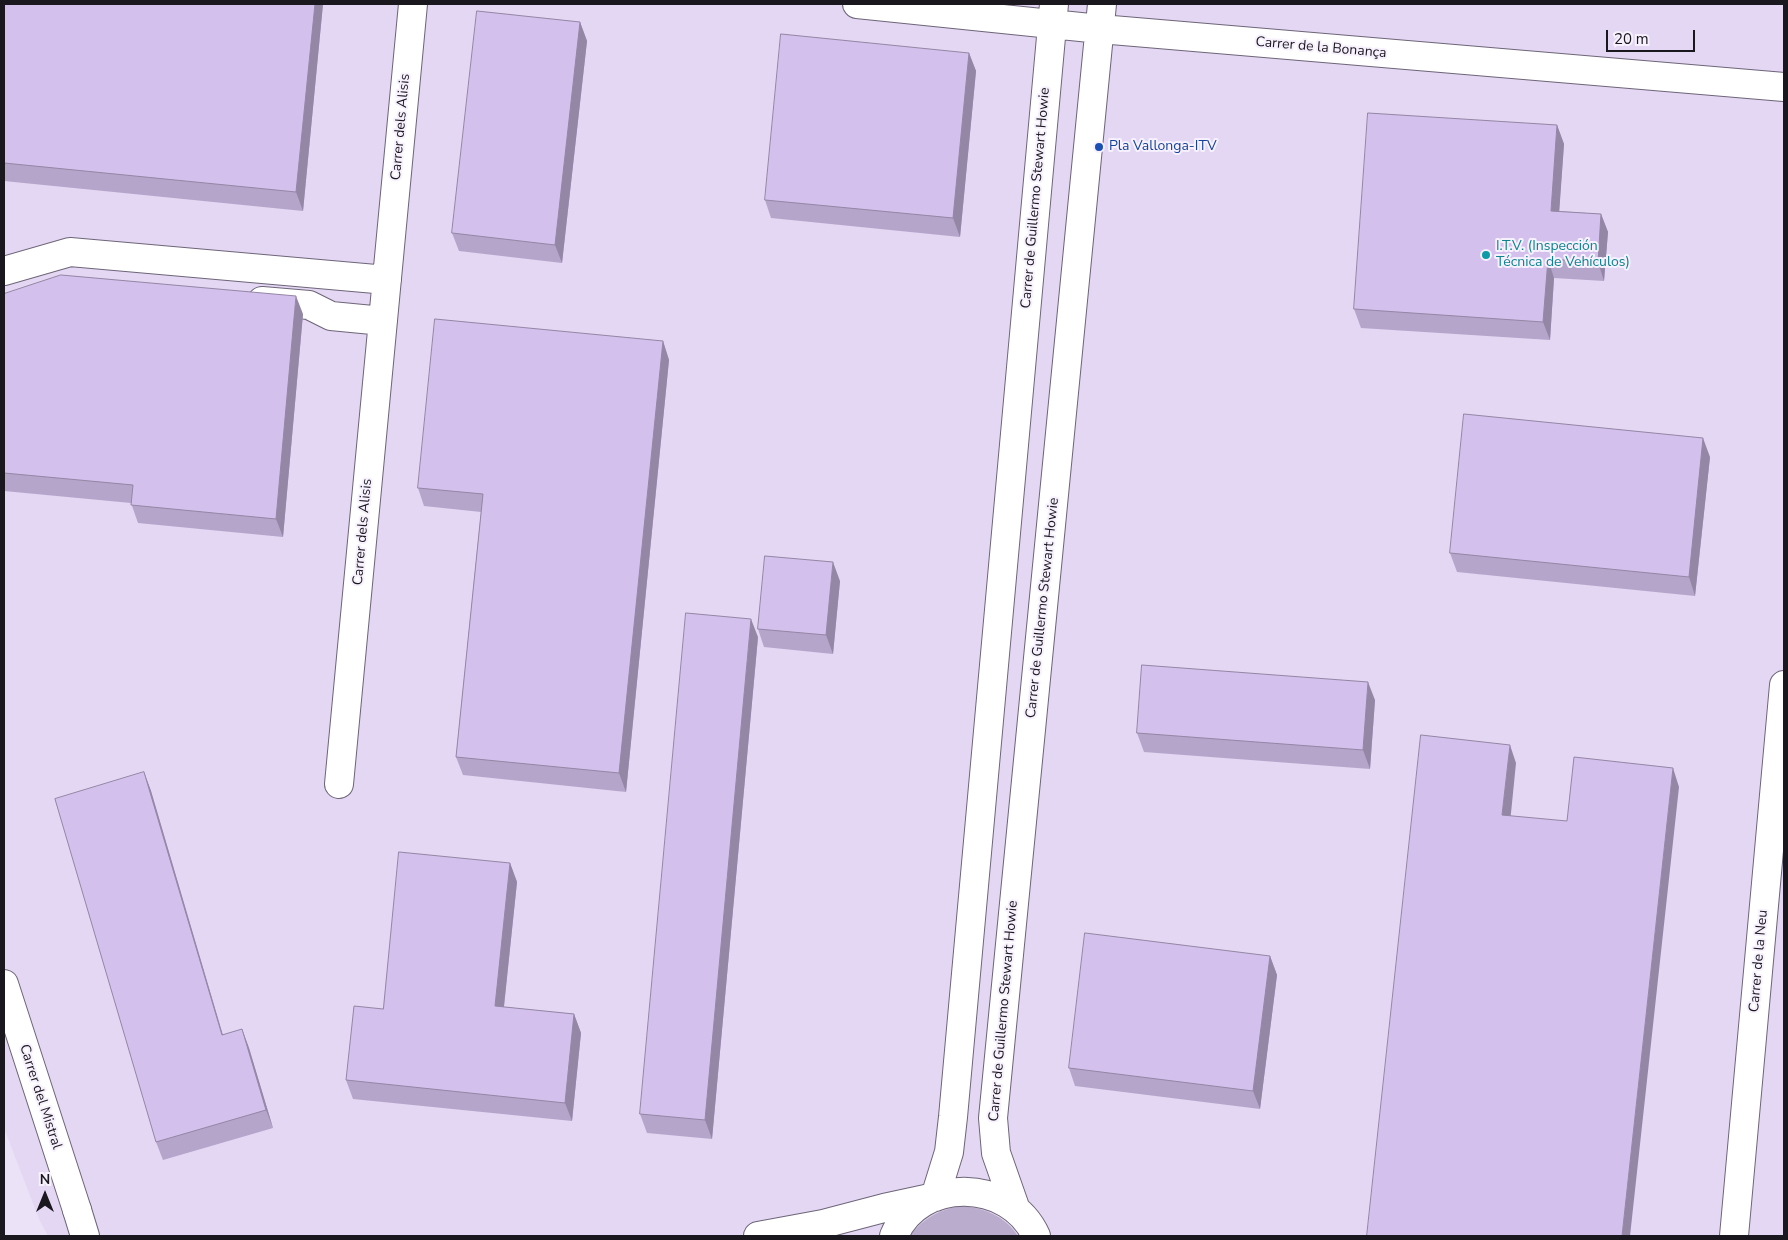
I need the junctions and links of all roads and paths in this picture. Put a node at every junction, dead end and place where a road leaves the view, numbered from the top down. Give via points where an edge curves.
1 (413, 4) edge
2 (858, 4) edge
3 (1053, 14) edge
4 (1101, 16) edge
5 (1784, 87) edge
6 (4, 271) edge
7 (387, 280) junction
8 (240, 298) edge
9 (383, 321) junction
10 (1784, 685) edge
11 (339, 784) dead end
12 (4, 984) edge
13 (935, 1197) junction
14 (1016, 1210) junction
15 (835, 1230) edge
16 (85, 1236) edge
17 (758, 1236) edge
18 (894, 1236) edge
19 (1036, 1236) edge
20 (1734, 1236) edge

1 - 7 main road, Carrer dels Alisis
2 - 3 main road, Carrer de la Bonança
3 - 4 main road, Carrer de la Bonança
3 - 13 main road, Carrer de Guillermo Stewart Howie via 953,1117 949,1152
4 - 5 main road, Carrer de la Bonança
4 - 14 main road, Carrer de Guillermo Stewart Howie via 993,1118 996,1153
6 - 7 main road via 70,252
7 - 9 main road, Carrer dels Alisis
8 - 9 main road via 309,305 331,316
9 - 11 main road, Carrer dels Alisis
10 - 20 main road, Carrer de la Neu
12 - 16 main road, Carrer del Mistral
13 - 14 main road via 969,1191 1002,1200
13 - 15 main road via 884,1208
13 - 18 main road via 906,1217
14 - 19 main road
15 - 17 main road

